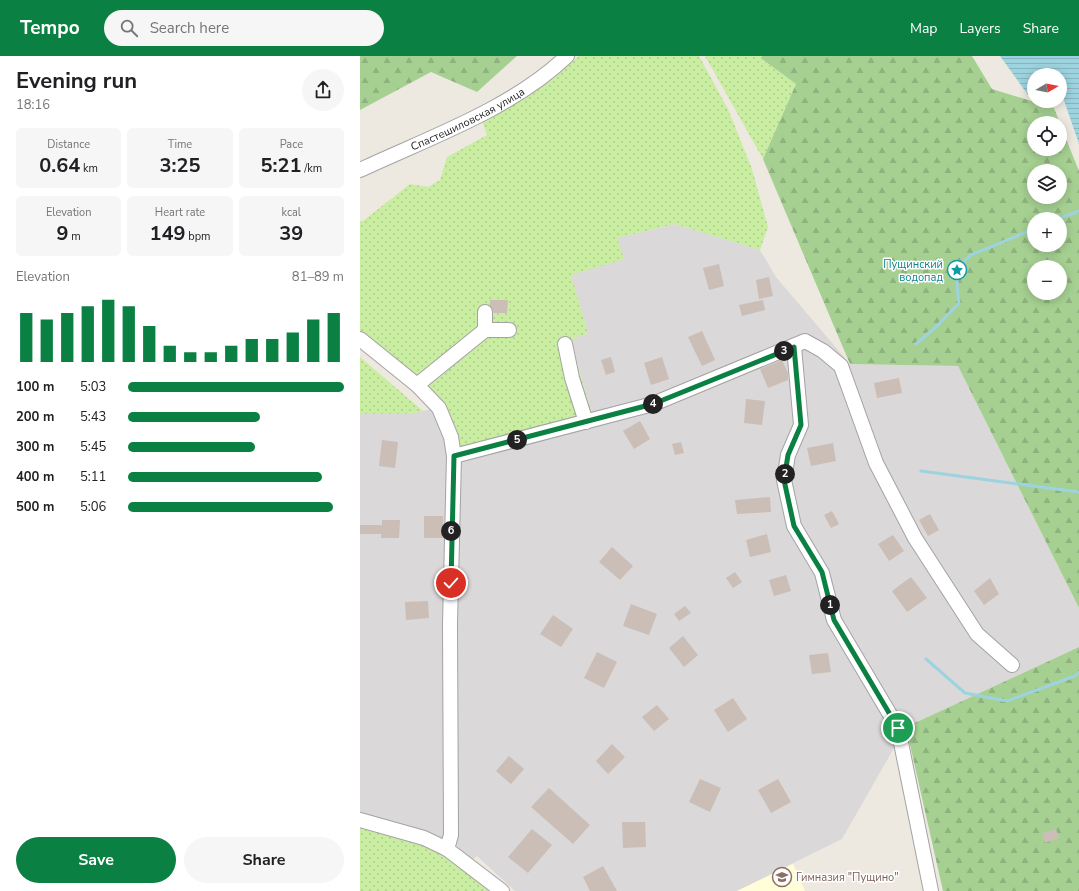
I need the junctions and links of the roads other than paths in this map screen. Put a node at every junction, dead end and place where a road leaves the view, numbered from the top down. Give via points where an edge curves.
1 (567, 56) edge
2 (360, 170) edge
3 (485, 312) dead end
4 (485, 330) junction
5 (509, 330) dead end
6 (360, 339) edge
7 (565, 344) dead end
8 (794, 347) junction
9 (417, 386) junction
10 (586, 422) junction
11 (454, 456) junction
12 (1012, 665) dead end
13 (360, 820) edge
14 (447, 849) junction
15 (502, 891) edge
16 (930, 891) edge

1 - 2 street, Спастешиловская улица via 536,80 495,106 440,135
3 - 4 street
4 - 5 street
4 - 9 street
6 - 9 street
7 - 10 street via 572,378
8 - 10 street via 653,404
8 - 12 street via 805,341 823,351 841,366 876,463 915,538 977,634
8 - 16 street via 801,425 788,455 784,480 794,526 822,572 834,620 898,728
9 - 11 street via 439,408 451,437
10 - 11 street
11 - 14 street via 450,624 451,835
13 - 14 street via 424,838
14 - 15 street

